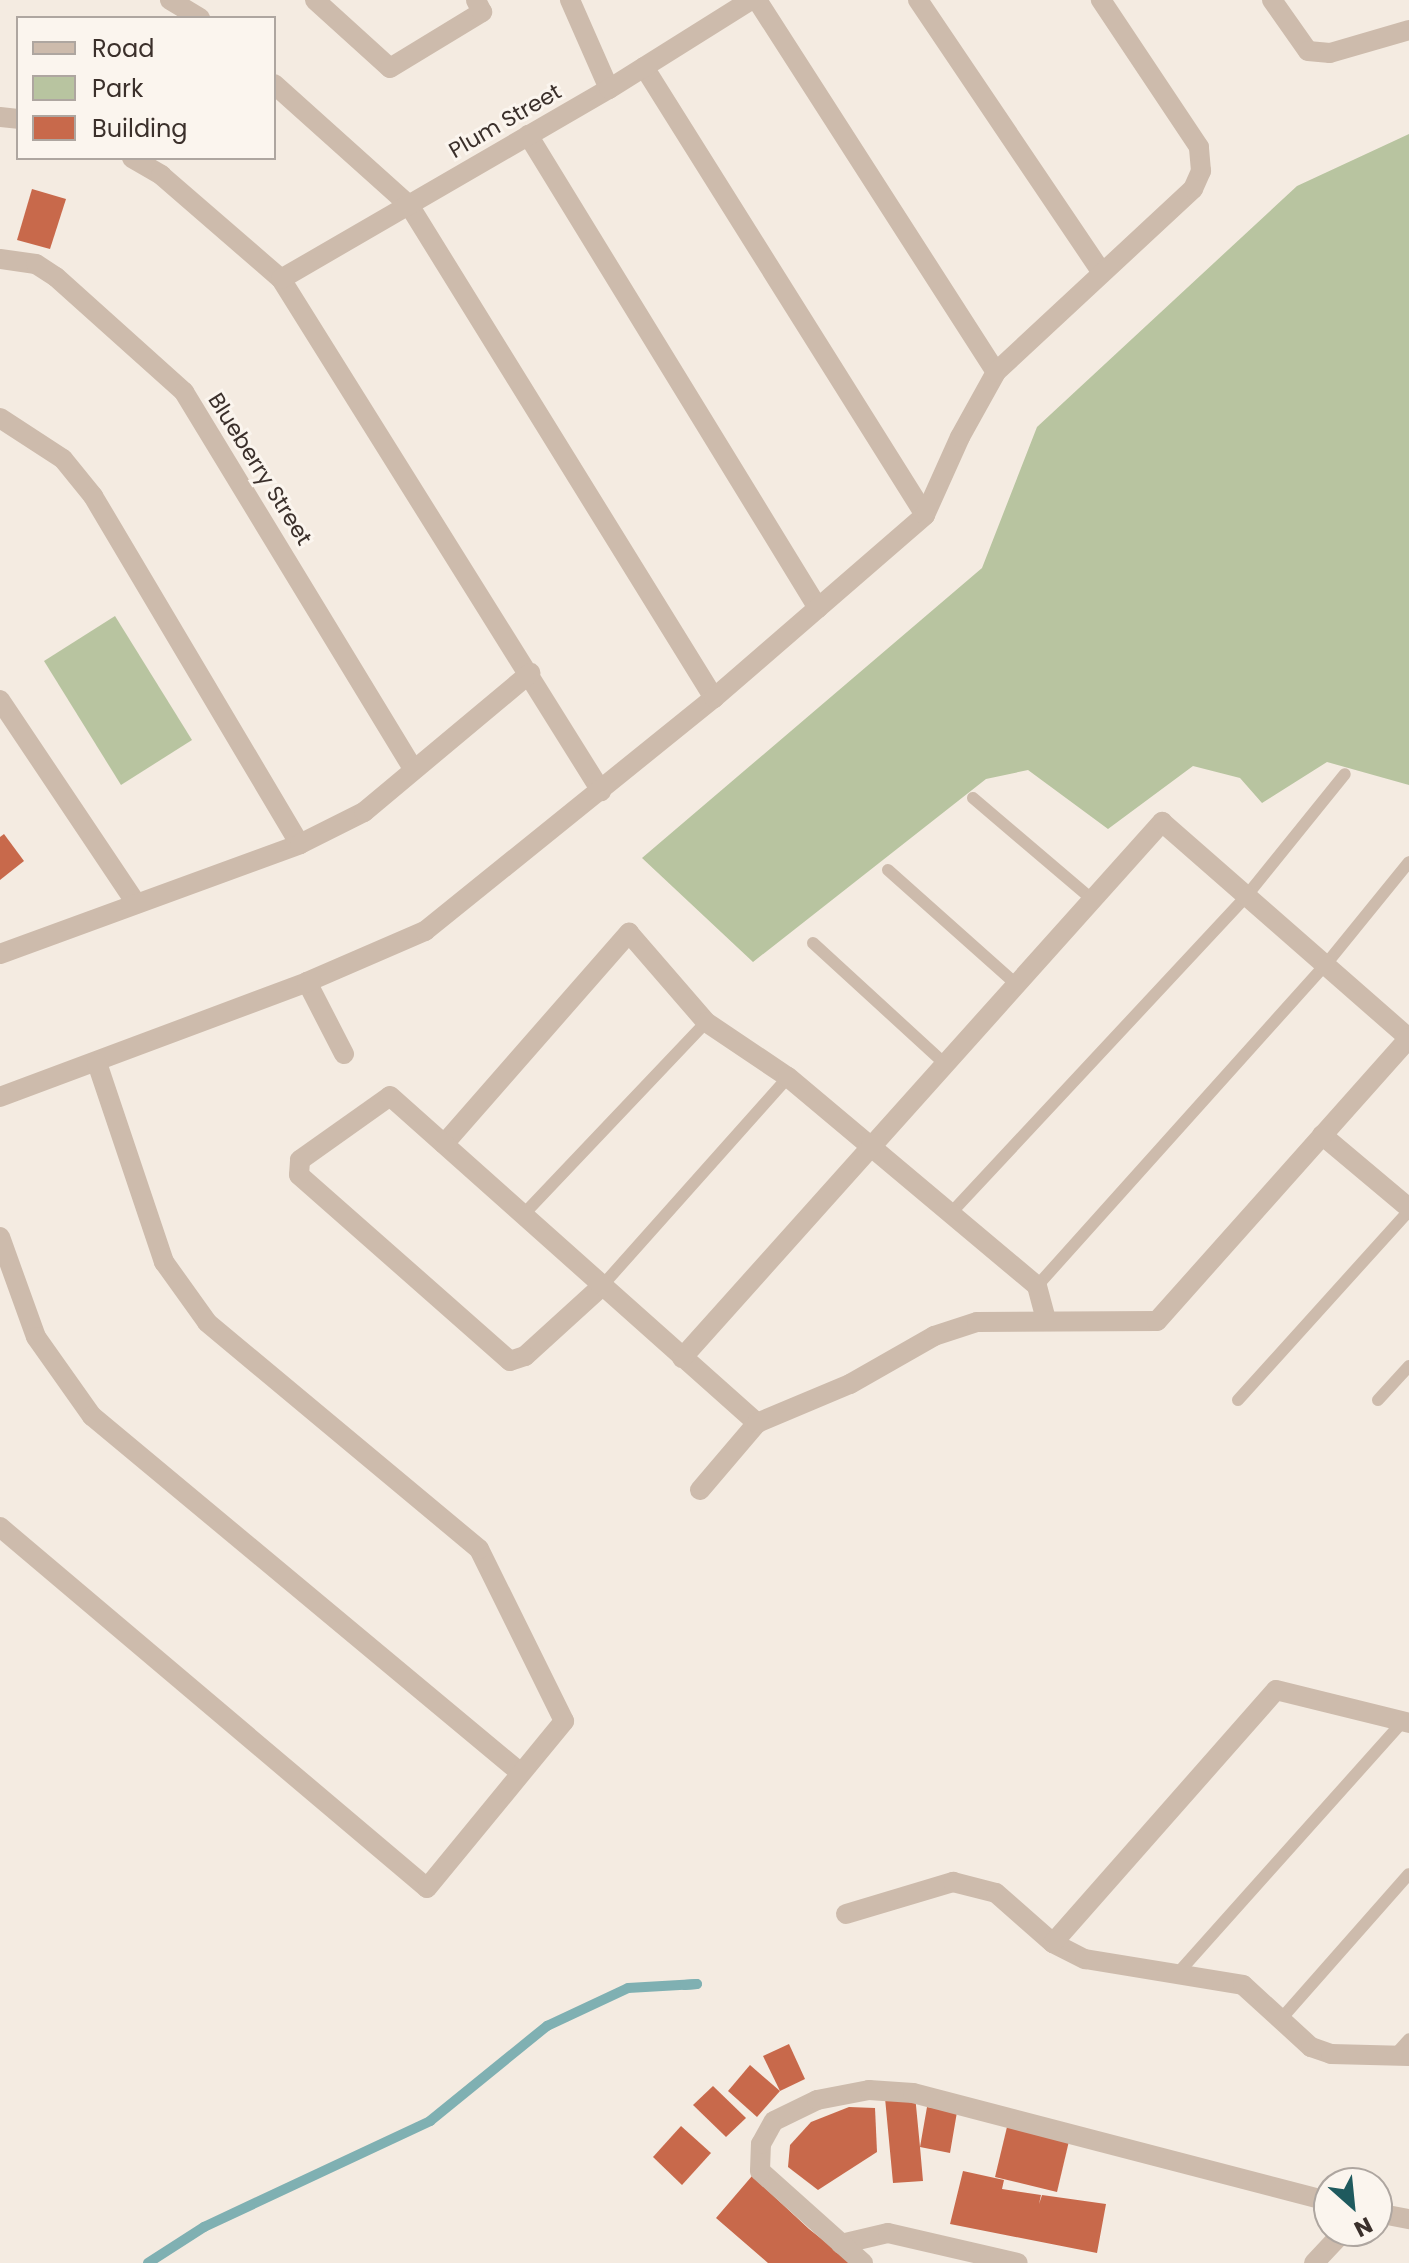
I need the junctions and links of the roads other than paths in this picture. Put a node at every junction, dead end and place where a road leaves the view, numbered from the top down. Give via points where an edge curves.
1 (170, 0) edge
2 (315, 0) edge
3 (476, 0) edge
4 (570, 0) edge
5 (751, 0) edge
6 (757, 0) edge
7 (918, 0) edge
8 (1101, 0) edge
9 (1272, 0) edge
10 (197, 16) edge
11 (1409, 30) edge
12 (644, 67) junction
13 (276, 86) edge
14 (609, 89) junction
15 (528, 135) junction
16 (135, 160) edge
17 (409, 205) junction
18 (0, 259) edge
19 (1101, 271) junction
20 (281, 279) junction
21 (996, 372) junction
22 (0, 418) edge
23 (925, 515) junction
24 (818, 608) junction
25 (530, 673) junction
26 (714, 698) junction
27 (0, 700) edge
28 (414, 770) junction
29 (1345, 774) dead end
30 (601, 791) junction
31 (973, 798) dead end
32 (300, 844) junction
33 (1409, 862) edge
34 (888, 870) dead end
35 (1248, 894) junction
36 (1093, 900) junction
37 (135, 902) junction
38 (813, 943) dead end
39 (2, 951) edge
40 (1327, 963) junction
41 (307, 982) junction
42 (1017, 985) junction
43 (706, 1022) junction
44 (1409, 1038) edge
45 (344, 1054) dead end
46 (97, 1063) junction
47 (946, 1065) junction
48 (788, 1077) junction
49 (0, 1097) edge
50 (1322, 1135) junction
51 (444, 1144) junction
52 (873, 1148) junction
53 (1409, 1209) edge
54 (951, 1213) junction
55 (523, 1215) junction
56 (0, 1237) edge
57 (602, 1286) junction
58 (1037, 1286) junction
59 (1046, 1320) junction
60 (682, 1358) junction
61 (1409, 1366) edge
62 (1238, 1400) dead end
63 (1378, 1400) dead end
64 (757, 1423) junction
65 (700, 1490) dead end
66 (0, 1527) edge
67 (1406, 1722) edge
68 (521, 1773) junction
69 (1409, 1874) edge
70 (846, 1914) dead end
71 (1053, 1943) junction
72 (1178, 1973) junction
73 (1281, 2019) junction
74 (1409, 2039) edge
75 (1401, 2057) edge
76 (1313, 2197) edge
77 (841, 2244) junction
78 (1329, 2247) edge
79 (863, 2263) edge
80 (1018, 2263) edge
81 (1314, 2263) edge

1 - 10 street
2 - 3 street via 390,68 482,12
4 - 14 street
5 - 12 street, Plum Street
6 - 21 street
7 - 19 street
8 - 19 street via 1199,147 1201,171 1193,189
9 - 11 street via 1308,51 1330,53
12 - 14 street, Plum Street
12 - 23 street
13 - 17 street
14 - 15 street, Plum Street
15 - 17 street, Plum Street
15 - 24 street
16 - 20 street via 161,175
17 - 20 street, Plum Street
17 - 26 street
18 - 28 street, Blueberry Street via 36,264 56,277 184,392
19 - 21 street
20 - 25 street
21 - 23 street
22 - 32 street via 63,459 93,496
23 - 24 street
24 - 26 street
25 - 28 street
25 - 30 street
26 - 30 street
27 - 37 street
28 - 32 street via 364,812
29 - 35 lane
30 - 41 street via 425,931
31 - 36 lane
32 - 37 street
33 - 40 lane
34 - 42 lane
35 - 36 street via 1162,822
35 - 40 street
35 - 54 lane
36 - 42 street
37 - 39 street
38 - 47 lane
40 - 44 street
40 - 58 lane
41 - 45 street
41 - 46 street
42 - 47 street
43 - 48 street
43 - 51 street via 629,933
43 - 55 lane
44 - 50 street
46 - 49 street
46 - 68 street via 164,1262 207,1322 479,1549 564,1721
47 - 52 street
48 - 52 street
48 - 57 lane
50 - 53 street
50 - 59 street via 1157,1321
51 - 55 street
51 - 57 street via 390,1096 297,1167 299,1175 510,1361 525,1356
52 - 54 street
52 - 60 street
53 - 62 lane
54 - 58 street
55 - 57 street
56 - 68 street via 36,1337 92,1416
57 - 60 street
58 - 59 street
59 - 64 street via 977,1322 934,1336 850,1384
60 - 64 street
61 - 63 lane
64 - 65 street
66 - 68 street via 427,1888
67 - 71 street via 1276,1690
67 - 72 lane
69 - 73 lane
70 - 71 street via 953,1882 996,1893
71 - 72 street via 1085,1959
72 - 73 street via 1243,1985
73 - 75 street via 1311,2047 1331,2054
74 - 75 lane
76 - 77 street via 913,2093 869,2090 817,2100 774,2121 761,2144 760,2171
77 - 79 street
77 - 80 street via 888,2233
78 - 81 street

